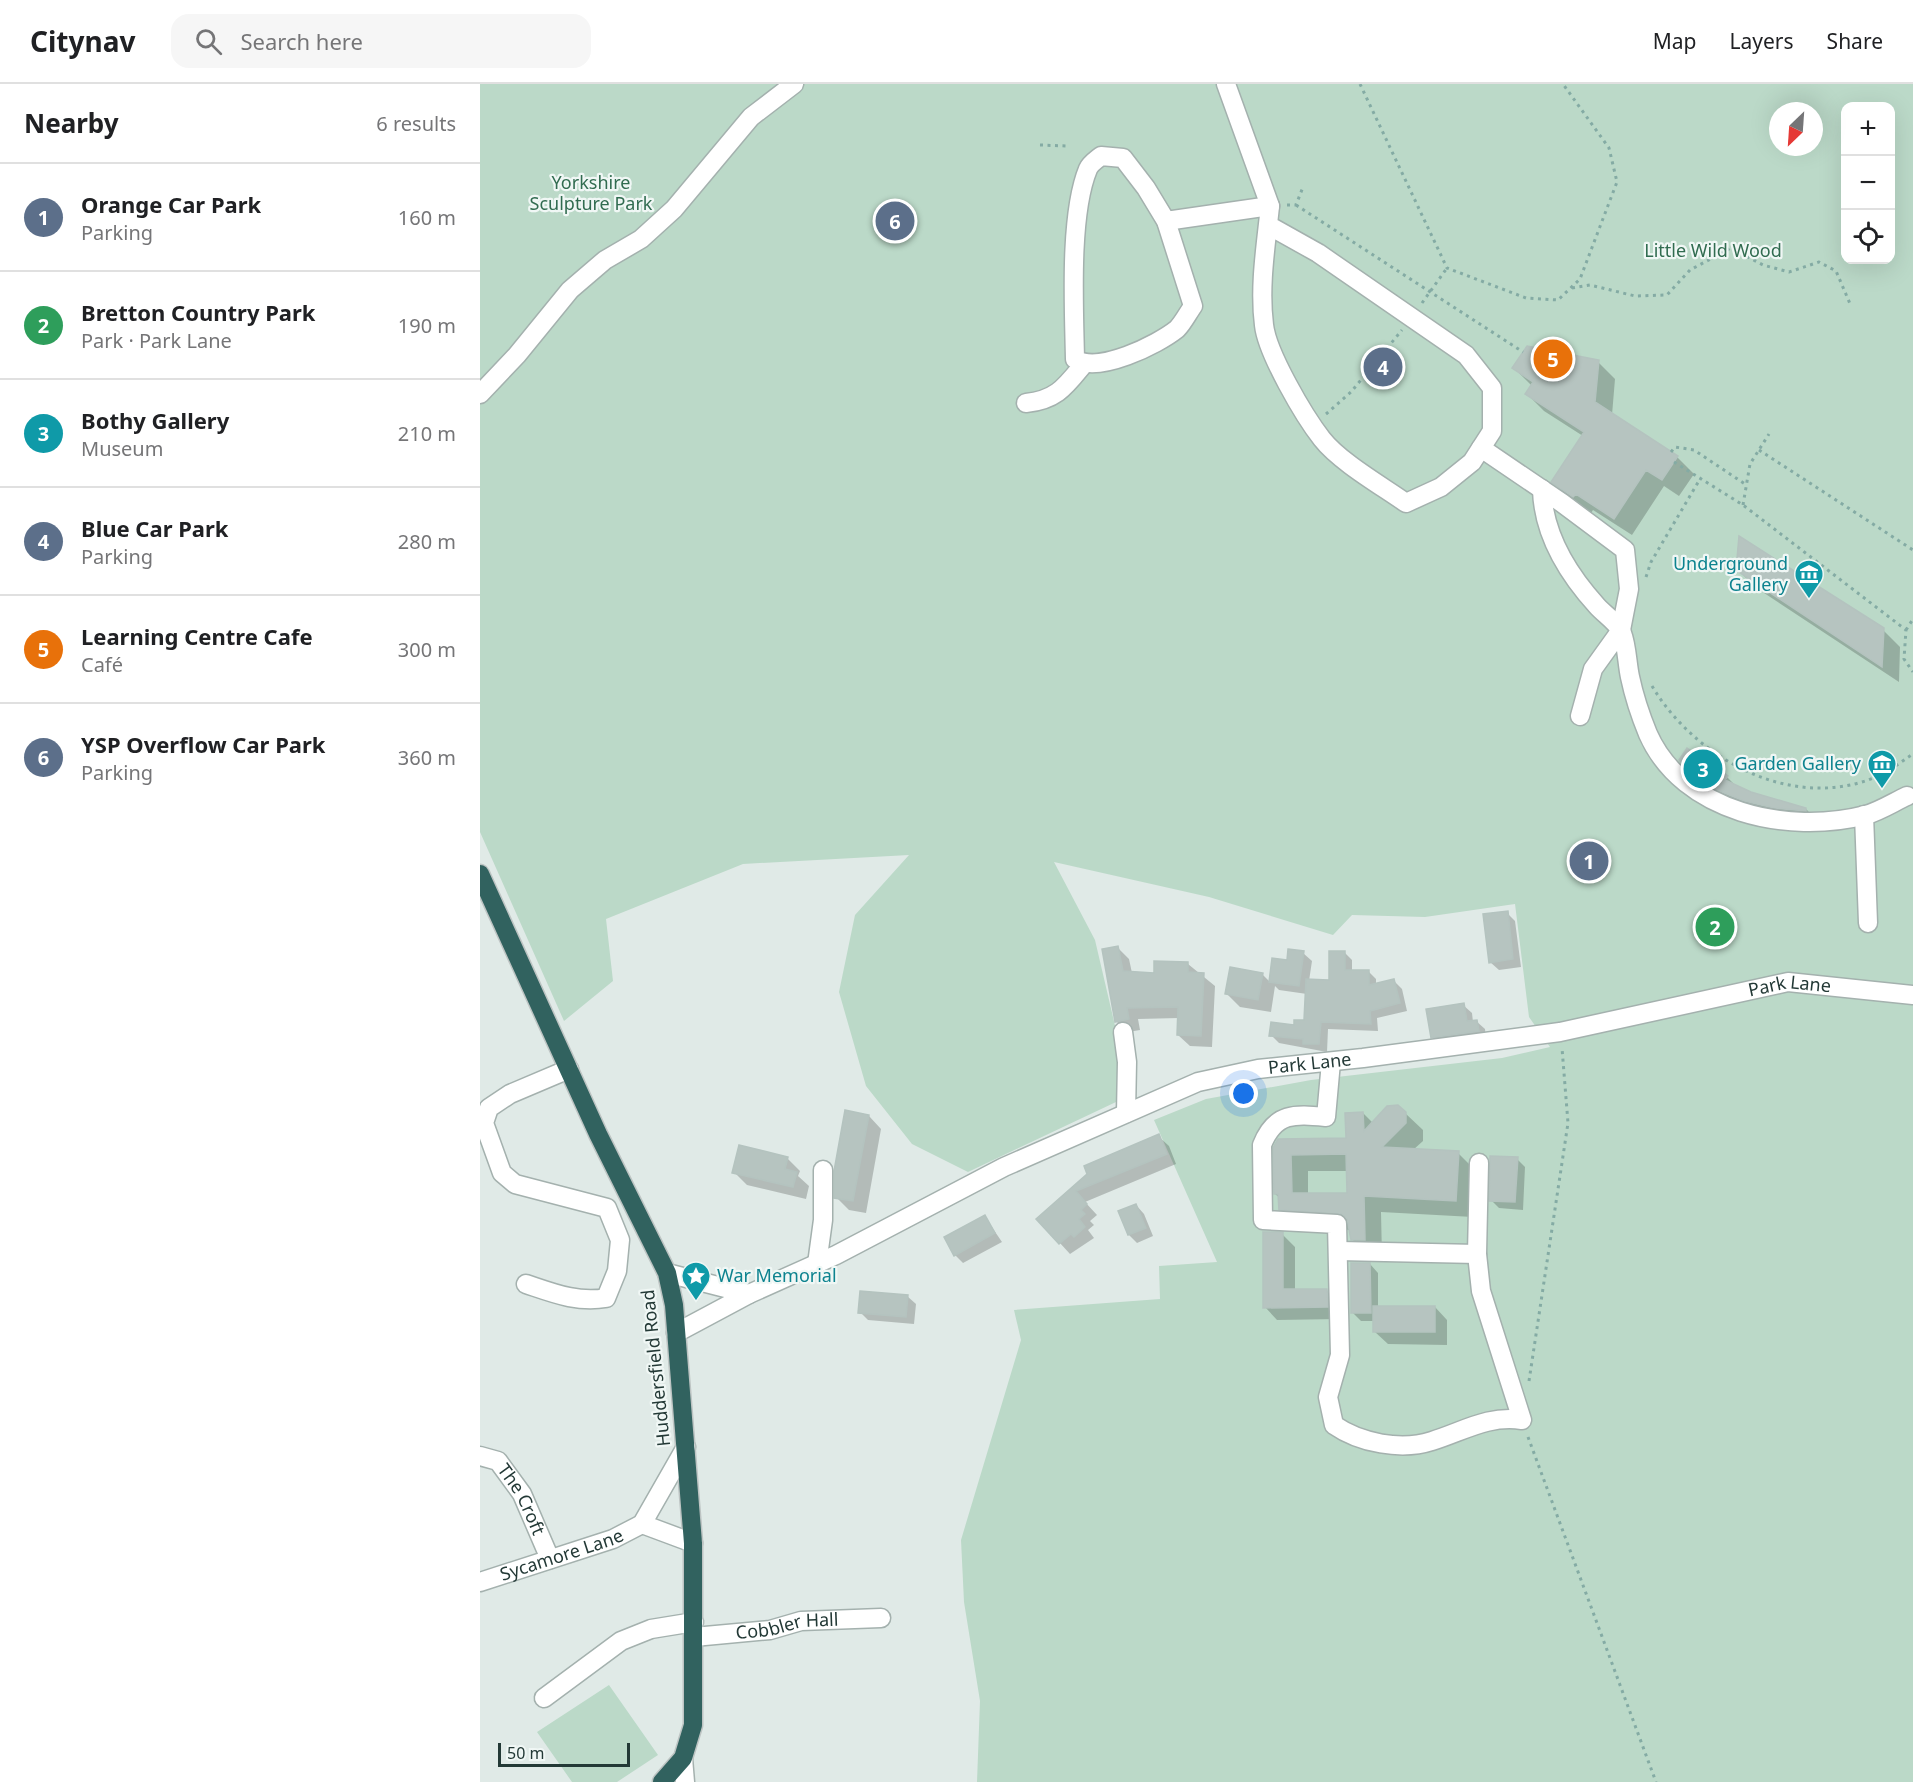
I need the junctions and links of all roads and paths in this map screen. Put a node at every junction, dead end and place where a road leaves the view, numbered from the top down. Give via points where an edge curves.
1 (794, 84) edge
2 (1226, 84) edge
3 (1360, 84) edge
4 (1563, 84) edge
5 (1040, 145) dead end
6 (1066, 146) dead end
7 (1303, 187) dead end
8 (1296, 205) junction
9 (1270, 206) junction
10 (1166, 221) junction
11 (1268, 225) junction
12 (1448, 267) junction
13 (1570, 288) junction
14 (1431, 291) junction
15 (1851, 306) dead end
16 (1412, 316) junction
17 (1523, 352) dead end
18 (1083, 365) junction
19 (480, 394) edge
20 (1026, 403) dead end
21 (1314, 425) junction
22 (1769, 435) dead end
23 (1481, 448) junction
24 (1759, 450) junction
25 (1671, 452) dead end
26 (1674, 462) dead end
27 (1700, 479) junction
28 (1745, 484) junction
29 (1542, 489) junction
30 (1743, 505) junction
31 (1913, 550) edge
32 (1644, 583) dead end
33 (1913, 619) edge
34 (1621, 630) junction
35 (1906, 630) junction
36 (1913, 672) edge
37 (1648, 678) dead end
38 (1580, 716) dead end
39 (1913, 754) edge
40 (1907, 796) dead end
41 (1864, 815) junction
42 (480, 874) edge
43 (1869, 923) dead end
44 (1913, 995) edge
45 (1123, 1032) dead end
46 (1560, 1032) junction
47 (1331, 1062) junction
48 (569, 1069) junction
49 (1126, 1113) junction
50 (1479, 1163) dead end
51 (823, 1170) dead end
52 (1339, 1251) junction
53 (1477, 1254) junction
54 (816, 1264) junction
55 (667, 1273) junction
56 (525, 1284) dead end
57 (749, 1294) junction
58 (676, 1332) junction
59 (1528, 1386) dead end
60 (1522, 1420) junction
61 (686, 1447) junction
62 (480, 1456) edge
63 (642, 1524) junction
64 (693, 1543) junction
65 (550, 1559) junction
66 (480, 1582) edge
67 (881, 1618) dead end
68 (694, 1630) junction
69 (544, 1698) dead end
70 (683, 1758) junction
71 (662, 1782) edge
72 (685, 1782) edge
73 (1656, 1782) edge

1 - 19 street via 751,117 674,209 641,239 605,260 570,290 517,356
2 - 9 street
3 - 12 path
4 - 13 path via 1609,148 1617,182 1580,279
5 - 6 path
7 - 8 path
8 - 9 path
8 - 14 path
9 - 10 street
9 - 11 street
10 - 18 street via 1193,306 1177,329 1119,361
10 - 18 street via 1123,158 1101,156 1089,167 1078,201 1074,303 1075,359
11 - 16 street via 1318,253
11 - 21 street via 1264,327 1285,379
12 - 13 path via 1526,298 1558,300
12 - 14 path
13 - 15 path via 1590,285 1635,296 1666,295 1690,270 1731,248 1763,265 1789,272 1818,262 1836,271
14 - 16 path
14 - 17 path
16 - 21 path via 1391,347 1351,392
16 - 23 street via 1466,355 1492,388 1492,431
18 - 20 street via 1066,387 1052,397
21 - 23 street via 1323,440 1406,502 1440,486 1472,462
22 - 24 path
23 - 29 street
24 - 28 path
24 - 31 path
25 - 28 path via 1675,447 1694,450
26 - 27 path
27 - 30 path
27 - 32 path via 1651,562
28 - 30 path
29 - 34 street via 1562,560 1592,601
29 - 34 street via 1625,550 1629,589
30 - 35 path
33 - 35 path
34 - 38 street via 1593,669
34 - 41 street via 1631,681 1648,734 1667,766 1690,784 1743,813 1778,821
35 - 36 path via 1904,659
37 - 39 path via 1667,709 1715,753 1750,773 1783,785 1815,789 1844,786 1878,776
40 - 41 street
41 - 43 street
42 - 48 highway, Huddersfield Road
44 - 46 street, Park Lane via 1788,982
45 - 49 street
46 - 47 street, Park Lane
46 - 59 path via 1568,1123
47 - 49 street, Park Lane via 1258,1069 1198,1082
47 - 52 street via 1326,1116 1288,1117 1272,1126 1262,1145 1263,1220 1337,1224
48 - 55 highway, Huddersfield Road
48 - 56 street via 503,1099 489,1108 484,1123 502,1173 516,1184 607,1208 620,1240 617,1271 606,1298 592,1300 578,1300
49 - 54 street, Park Lane via 1004,1167
50 - 53 street
51 - 54 street via 823,1220
52 - 53 street
52 - 60 street via 1340,1355 1328,1397 1334,1425 1349,1436 1414,1445 1504,1418
53 - 60 street via 1481,1291
54 - 57 street, Park Lane
55 - 57 street
55 - 58 highway, Huddersfield Road
57 - 58 street, Park Lane
58 - 61 highway, Huddersfield Road
60 - 73 path
61 - 63 street, Sycamore Lane
61 - 64 highway, Huddersfield Road
62 - 65 street, The Croft via 498,1461 522,1494
63 - 64 street, Sycamore Lane
63 - 65 street, Sycamore Lane via 613,1539
64 - 68 highway, Huddersfield Road
65 - 66 street, Sycamore Lane
67 - 68 street, Cobbler Hall via 801,1621 770,1630
68 - 69 street, Cobbler Hall via 651,1629 621,1641
68 - 70 highway, Huddersfield Road via 693,1725
70 - 71 highway, Huddersfield Road
70 - 72 street

